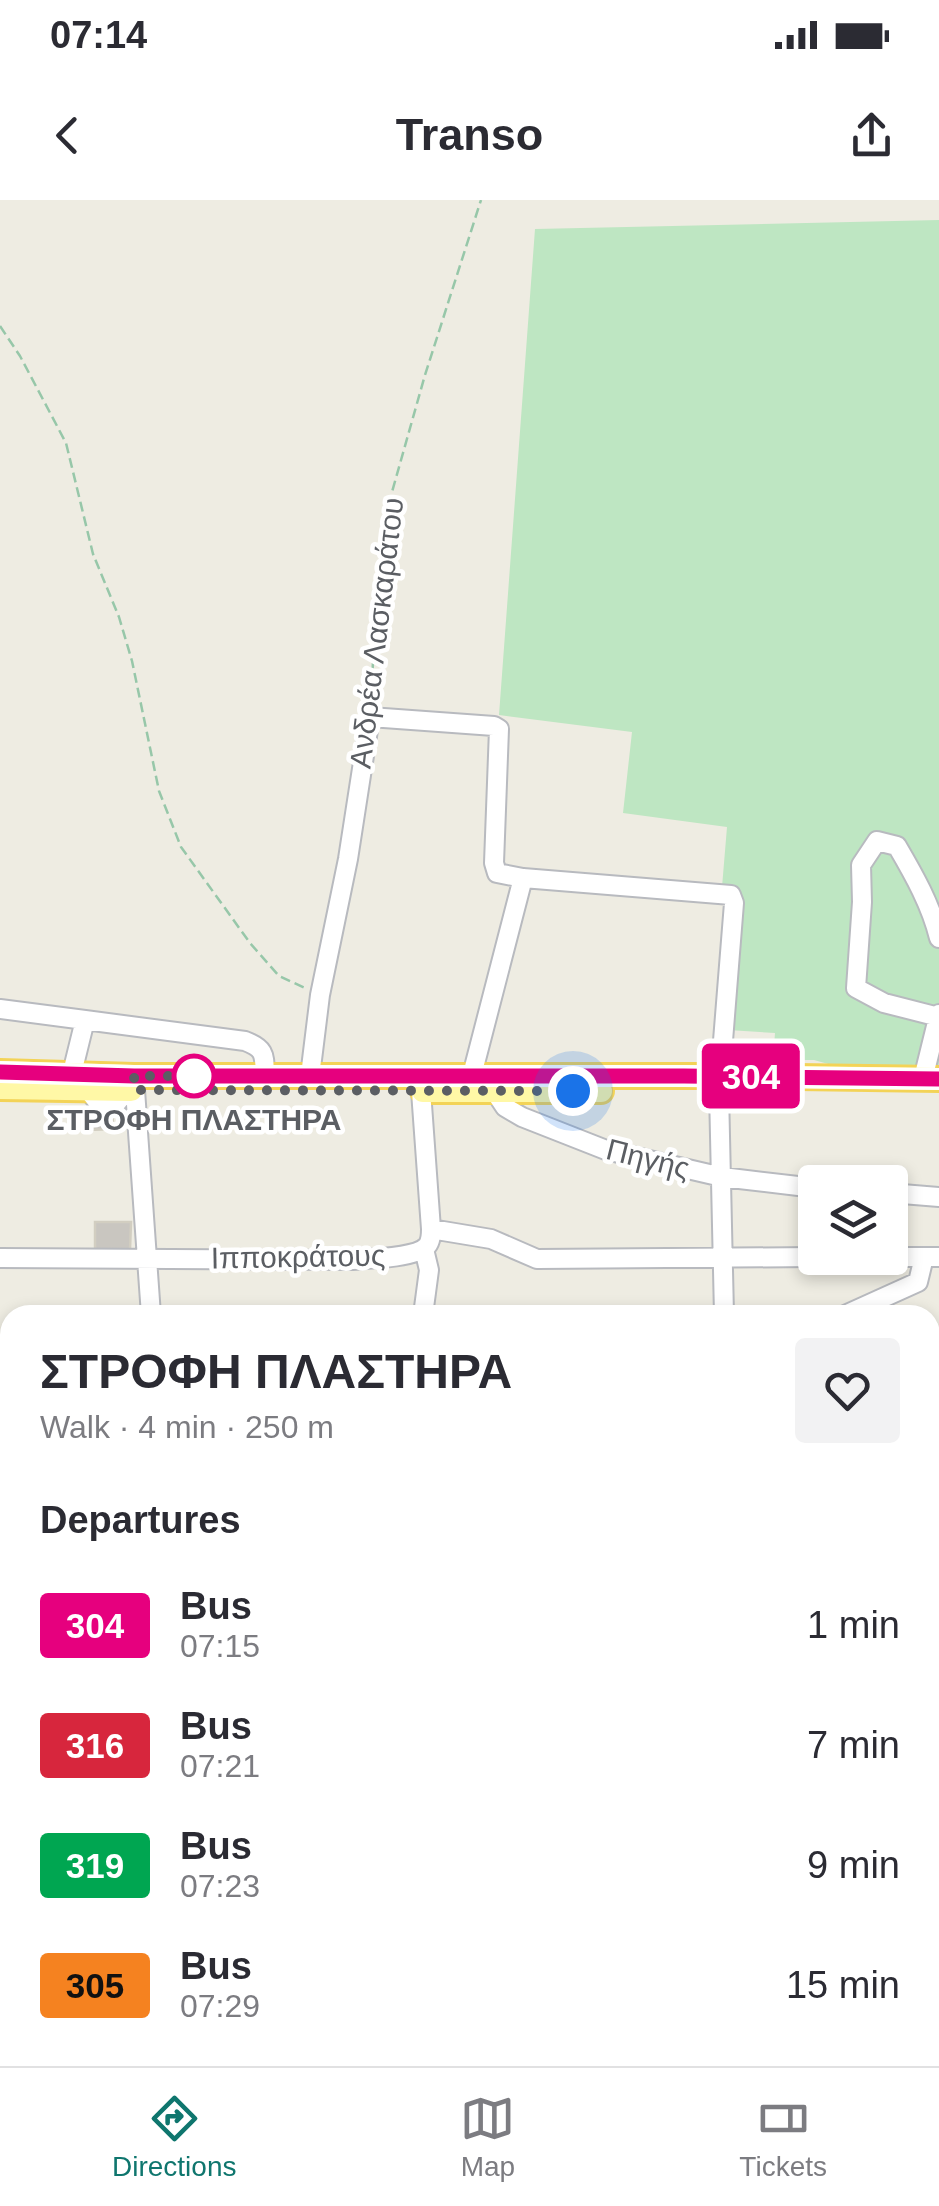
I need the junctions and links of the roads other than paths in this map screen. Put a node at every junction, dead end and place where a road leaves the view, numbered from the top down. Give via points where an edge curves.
1 (523, 878) junction
2 (939, 938) edge
3 (0, 1010) edge
4 (939, 1016) edge
5 (85, 1020) junction
6 (0, 1072) edge
7 (472, 1075) junction
8 (264, 1076) junction
9 (310, 1076) junction
10 (80, 1081) junction
11 (719, 1084) junction
12 (934, 1084) edge
13 (0, 1088) edge
14 (421, 1090) junction
15 (128, 1091) junction
16 (500, 1091) junction
17 (722, 1177) junction
18 (798, 1186) edge
19 (908, 1194) edge
20 (939, 1197) edge
21 (431, 1229) junction
22 (424, 1250) junction
23 (723, 1257) junction
24 (798, 1257) edge
25 (931, 1257) edge
26 (0, 1258) edge
27 (147, 1259) junction
28 (150, 1305) edge
29 (425, 1305) edge
30 (724, 1305) edge
31 (867, 1305) edge

1 - 7 street
1 - 9 street, Ανδρέα Λασκαράτου via 495,870 500,729 370,716
1 - 11 street via 731,895
2 - 4 street via 897,846 877,842 861,865 856,988
3 - 5 street
4 - 12 street
5 - 8 street via 245,1040 264,1055
5 - 10 street
6 - 10 main road
7 - 9 main road
7 - 11 main road
8 - 9 main road
8 - 15 main road
10 - 13 main road
10 - 15 main road
10 - 15 street via 100,1106
11 - 12 main road
11 - 16 main road
11 - 17 street
14 - 15 main road
14 - 16 main road
14 - 21 street
15 - 27 street via 138,1130
16 - 17 street, Πηγής via 505,1107 522,1117 606,1150
17 - 18 street, Πηγής
17 - 23 street
19 - 20 street
21 - 22 street, Ιπποκράτους
21 - 23 street via 491,1239 537,1259
22 - 27 street, Ιπποκράτους via 350,1260
22 - 29 street
23 - 24 street
23 - 30 street
25 - 31 street via 918,1282
26 - 27 street, Ιπποκράτους
27 - 28 street

